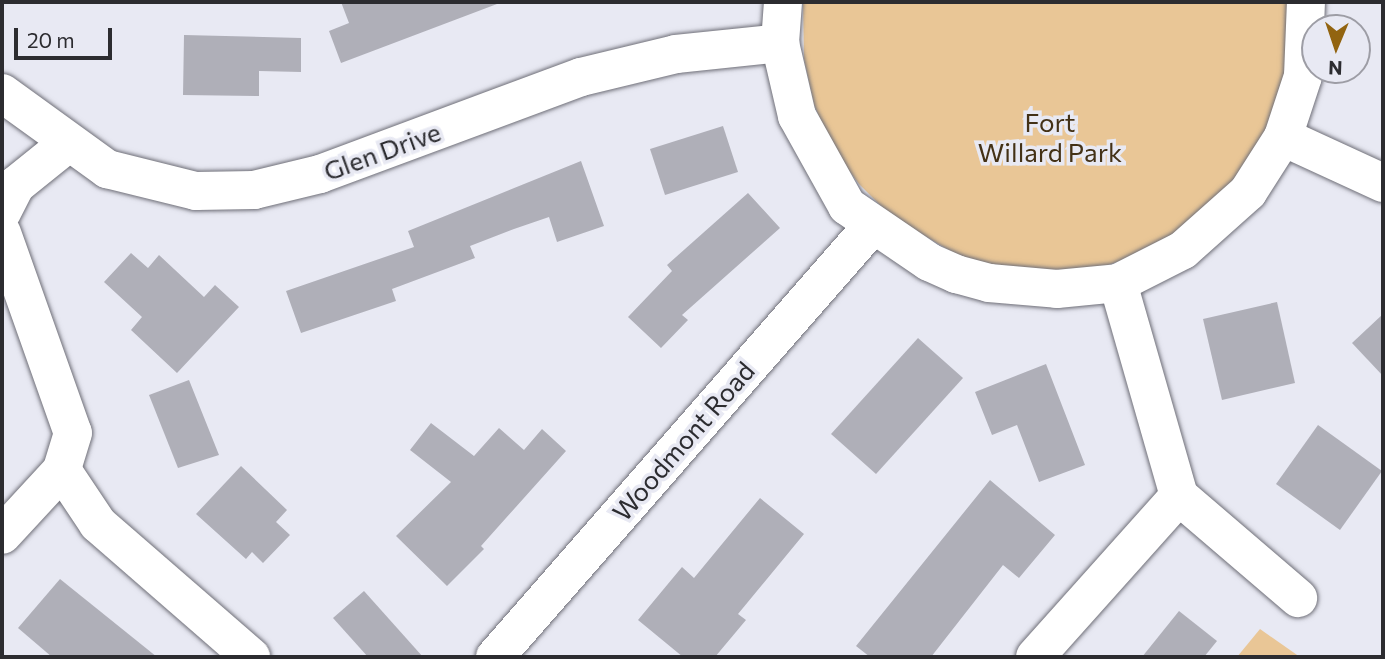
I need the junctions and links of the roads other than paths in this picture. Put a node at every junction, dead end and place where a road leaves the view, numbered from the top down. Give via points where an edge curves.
1 (783, 2) edge
2 (1306, 2) edge
3 (780, 43) junction
4 (2, 93) edge
5 (1283, 137) junction
6 (67, 144) junction
7 (1383, 183) edge
8 (2, 212) edge
9 (872, 226) junction
10 (2, 233) edge
11 (1118, 282) junction
12 (62, 470) junction
13 (1179, 496) junction
14 (2, 536) edge
15 (1298, 598) dead end
16 (251, 657) edge
17 (495, 657) edge
18 (1035, 657) edge

1 - 3 street
2 - 5 street via 1303,76
3 - 6 street, Glen Drive via 676,54 581,77 320,174 254,190 168,187 107,169
3 - 9 street via 797,116 818,160 847,206
4 - 6 street, Glen Drive
5 - 7 street
5 - 11 street via 1248,192 1220,221 1183,250
6 - 8 street via 16,185
9 - 11 street via 929,262 989,284 1057,289
9 - 17 street, Woodmont Road
10 - 12 street via 69,414 73,433
11 - 13 street
12 - 14 street
12 - 16 street via 98,524
13 - 15 street
13 - 18 street

